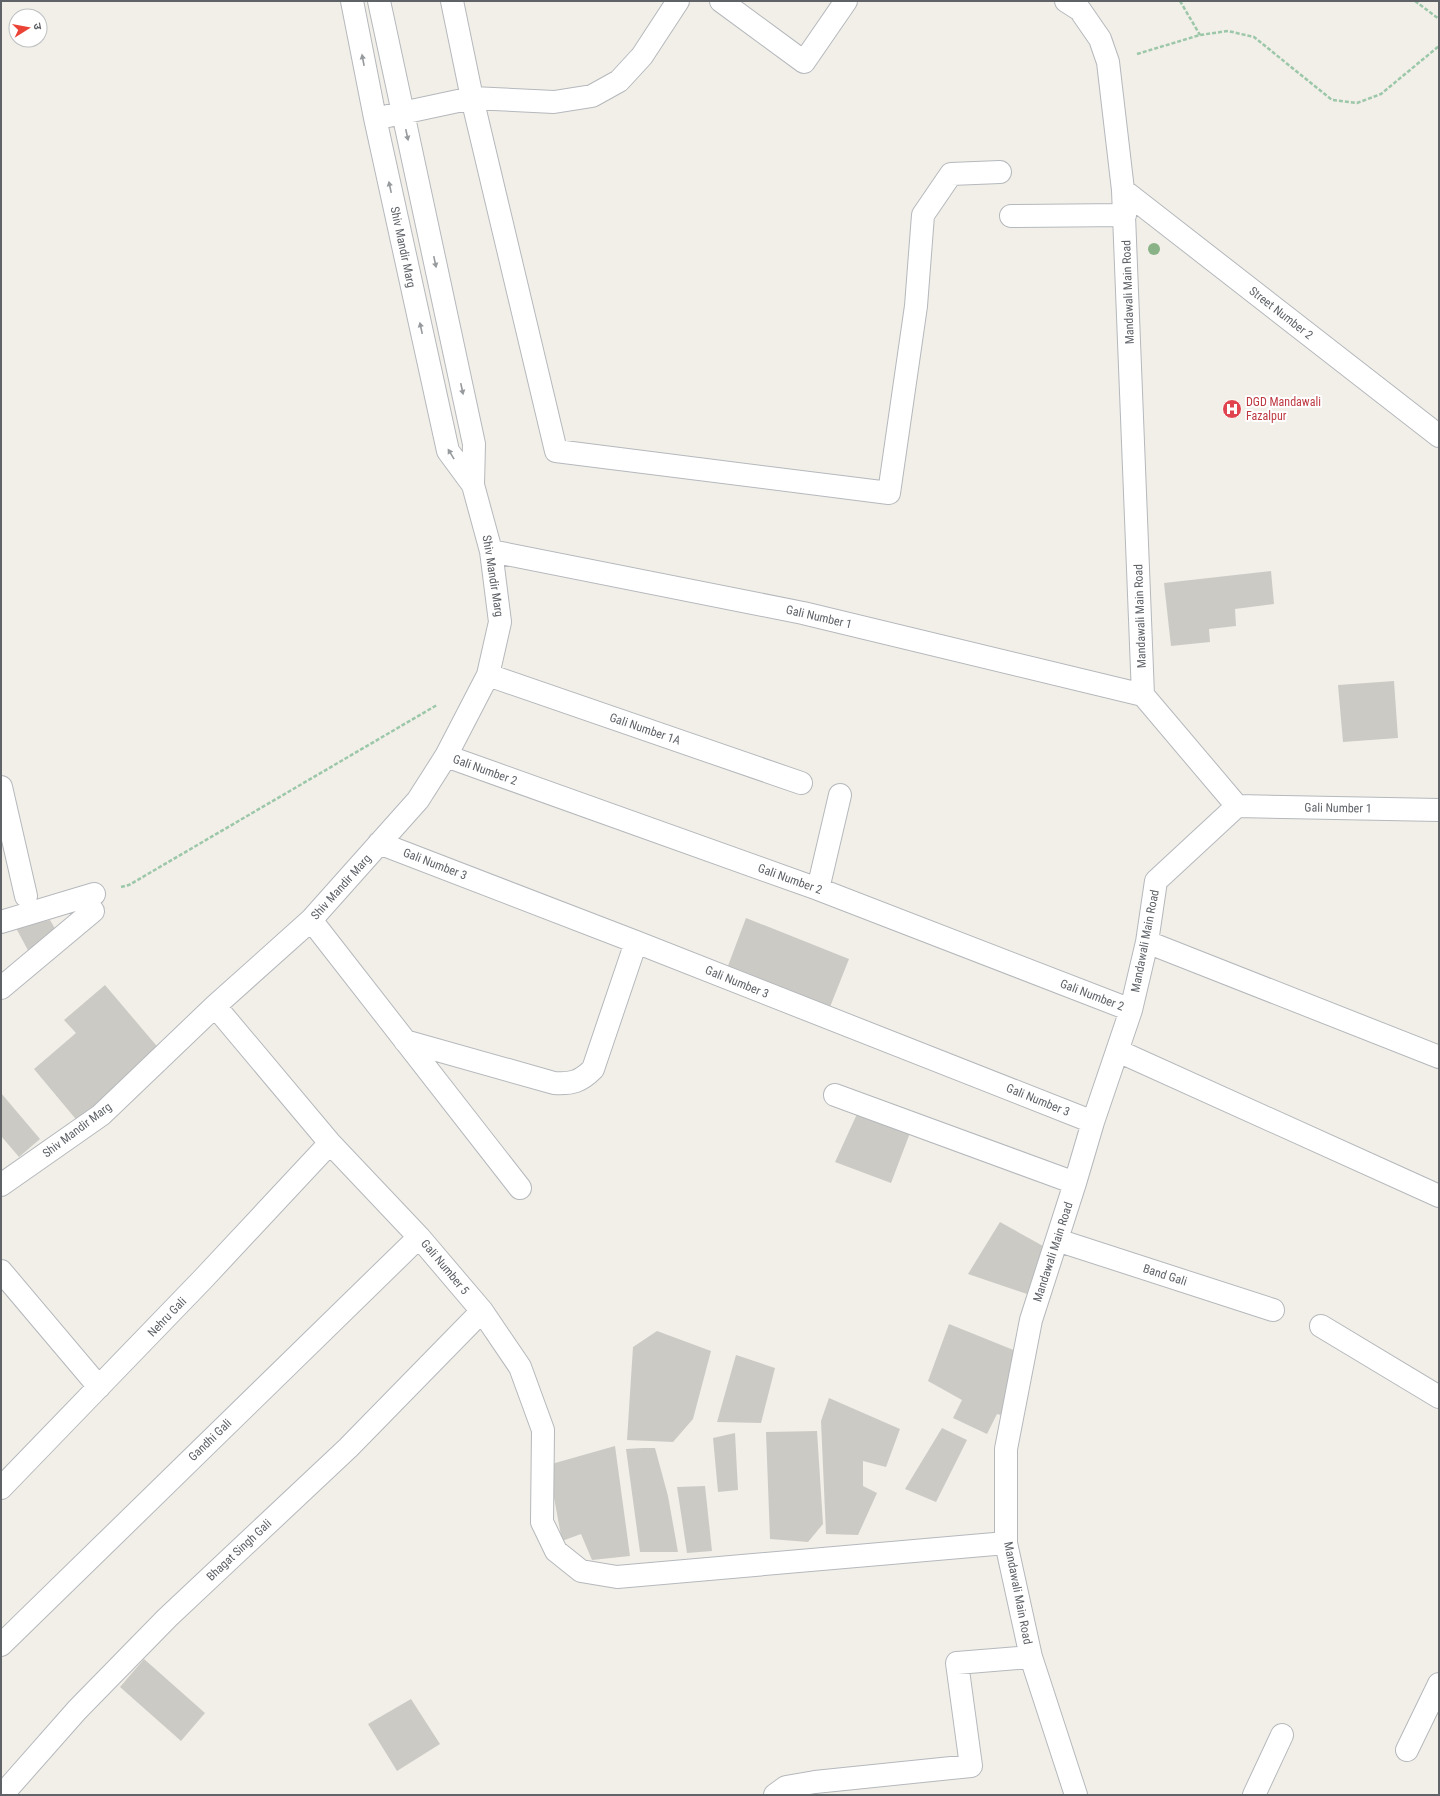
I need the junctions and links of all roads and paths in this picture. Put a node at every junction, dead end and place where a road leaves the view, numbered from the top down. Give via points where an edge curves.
1 (352, 1) edge
2 (379, 1) edge
3 (452, 1) edge
4 (678, 1) edge
5 (721, 1) edge
6 (846, 1) edge
7 (1066, 1) edge
8 (1180, 1) edge
9 (1415, 1) edge
10 (1439, 19) edge
11 (1200, 35) junction
12 (1439, 46) edge
13 (1108, 62) junction
14 (472, 98) junction
15 (402, 113) junction
16 (375, 118) junction
17 (1000, 172) dead end
18 (1123, 190) junction
19 (1124, 215) junction
20 (1011, 216) dead end
21 (1439, 436) edge
22 (473, 485) junction
23 (491, 551) junction
24 (488, 675) junction
25 (1143, 695) junction
26 (441, 703) dead end
27 (446, 756) junction
28 (801, 783) dead end
29 (1, 788) edge
30 (840, 795) dead end
31 (1237, 806) junction
32 (1439, 810) edge
33 (379, 843) junction
34 (818, 890) junction
35 (26, 896) dead end
36 (94, 903) junction
37 (311, 920) junction
38 (1, 922) edge
39 (636, 942) junction
40 (1147, 942) junction
41 (1, 988) edge
42 (215, 1006) junction
43 (1131, 1010) junction
44 (405, 1041) junction
45 (1118, 1051) junction
46 (1439, 1057) edge
47 (835, 1095) dead end
48 (1093, 1122) junction
49 (330, 1143) junction
50 (1075, 1183) junction
51 (1, 1185) edge
52 (520, 1188) dead end
53 (1439, 1196) edge
54 (419, 1237) junction
55 (1057, 1240) junction
56 (1, 1271) edge
57 (1273, 1310) dead end
58 (482, 1311) junction
59 (1321, 1326) dead end
60 (99, 1387) junction
61 (1439, 1397) edge
62 (1, 1488) edge
63 (1006, 1543) junction
64 (1, 1645) edge
65 (1031, 1657) junction
66 (1439, 1684) edge
67 (1282, 1735) dead end
68 (1407, 1750) dead end
69 (2, 1795) edge
70 (775, 1795) edge
71 (1076, 1795) edge
72 (1254, 1795) edge

16 -> 1 street, Shiv Mandir Marg
2 - 15 street, Shiv Mandir Marg
3 - 14 street
4 - 14 street via 642,56 619,80 592,96 554,102
5 - 6 street via 804,62
7 - 13 street, Mandawali Main Road via 1080,10 1100,39
8 - 11 path
9 - 10 path
11 - 12 path via 1228,31 1254,37 1332,100 1358,103 1381,94
11 - 13 path
13 - 18 street, Mandawali Main Road
14 - 15 street
14 - 17 street via 556,451 889,493 916,306 923,215 951,174
15 - 16 street
15 -> 22 street, Shiv Mandir Marg via 474,444
22 -> 16 street, Shiv Mandir Marg via 448,451
18 - 19 street, Mandawali Main Road
18 - 21 street, Street Number 2
19 - 20 street
19 - 25 street, Mandawali Main Road
22 - 23 street, Shiv Mandir Marg
23 - 24 street, Shiv Mandir Marg via 500,622
23 - 25 street, Gali Number 1 via 803,613
24 - 27 street, Shiv Mandir Marg
24 - 28 street, Gali Number 1A
25 - 31 street
26 - 36 path via 129,886
27 - 33 street, Shiv Mandir Marg via 418,800
27 - 34 street, Gali Number 2
29 - 35 street
30 - 34 street
31 - 32 street, Gali Number 1
31 - 40 street, Mandawali Main Road via 1156,881
33 - 37 street, Shiv Mandir Marg
33 - 39 street, Gali Number 3
34 - 43 street, Gali Number 2
36 - 38 street
36 - 41 street
37 - 42 street, Shiv Mandir Marg
37 - 44 street
39 - 44 street via 593,1069 582,1080 567,1084 554,1083
39 - 48 street, Gali Number 3
40 - 43 street, Mandawali Main Road
40 - 46 street
42 - 49 street, Gali Number 5
42 - 51 street, Shiv Mandir Marg via 101,1115
43 - 45 street, Mandawali Main Road
44 - 52 street
45 - 48 street, Mandawali Main Road
45 - 53 street
47 - 50 street
48 - 50 street, Mandawali Main Road
49 - 54 street, Gali Number 5
49 - 60 street, Nehru Gali
50 - 55 street, Mandawali Main Road
54 - 58 street, Gali Number 5
54 - 64 street, Gandhi Gali
55 - 57 street, Band Gali
55 - 63 street, Mandawali Main Road via 1031,1320 1006,1450
56 - 60 street
58 - 63 street, Gali Number 5 via 520,1367 543,1430 542,1522 556,1551 581,1571 617,1577
58 - 69 street, Bhagat Singh Gali via 348,1448 167,1618 77,1710
59 - 61 street
60 - 62 street, Nehru Gali
63 - 65 street, Mandawali Main Road
65 - 70 street via 957,1663 971,1766 815,1782 786,1787
65 - 71 street, Mandawali Main Road
66 - 68 street
67 - 72 street

